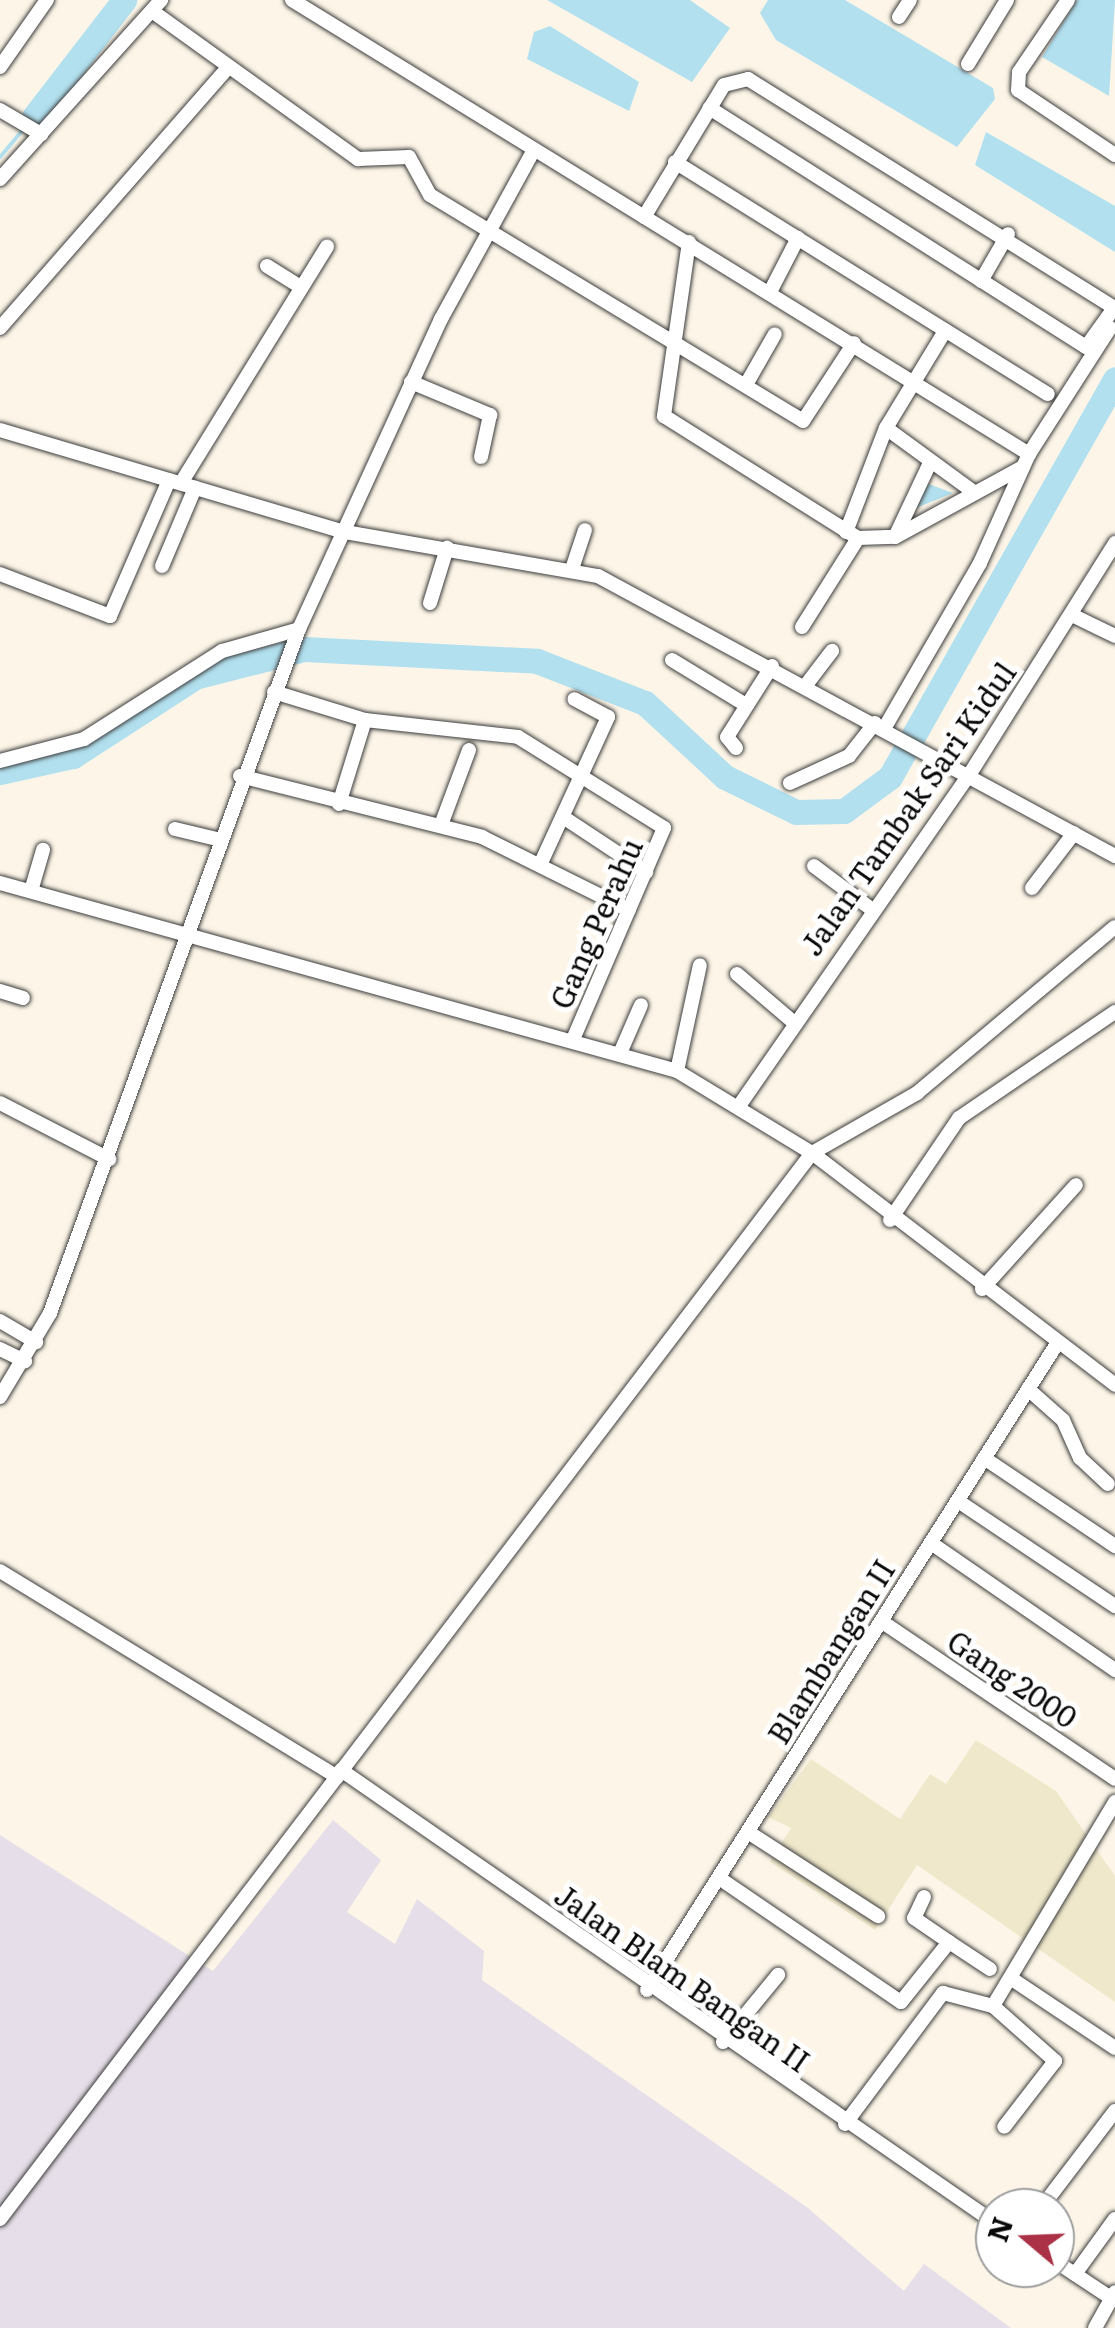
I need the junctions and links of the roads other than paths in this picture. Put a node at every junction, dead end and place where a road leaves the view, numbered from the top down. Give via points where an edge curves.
1 (47, 0) edge
2 (292, 0) edge
3 (910, 0) edge
4 (1006, 0) edge
5 (1068, 0) edge
6 (156, 6) edge
7 (899, 17) dead end
8 (968, 64) dead end
9 (0, 66) edge
10 (227, 69) junction
11 (710, 108) junction
12 (0, 110) edge
13 (33, 129) junction
14 (531, 155) junction
15 (1115, 155) edge
16 (676, 162) junction
17 (1, 176) edge
18 (644, 217) junction
19 (492, 232) junction
20 (1008, 234) junction
21 (798, 238) junction
22 (689, 242) junction
23 (327, 247) dead end
24 (266, 266) dead end
25 (982, 281) junction
26 (300, 287) junction
27 (770, 292) junction
28 (1115, 319) edge
29 (0, 328) edge
30 (946, 330) junction
31 (775, 334) dead end
32 (681, 341) junction
33 (854, 343) junction
34 (411, 382) junction
35 (913, 382) junction
36 (747, 383) junction
37 (1048, 394) dead end
38 (886, 428) junction
39 (0, 430) edge
40 (481, 457) dead end
41 (1026, 460) junction
42 (930, 463) junction
43 (181, 484) junction
44 (975, 494) junction
45 (585, 530) dead end
46 (345, 532) junction
47 (852, 535) junction
48 (895, 538) junction
49 (1115, 543) edge
50 (447, 548) junction
51 (162, 566) dead end
52 (572, 569) junction
53 (0, 574) edge
54 (430, 603) dead end
55 (1072, 615) junction
56 (802, 627) dead end
57 (297, 634) junction
58 (1115, 636) edge
59 (832, 651) dead end
60 (672, 660) dead end
61 (772, 666) junction
62 (806, 685) junction
63 (275, 690) junction
64 (574, 699) dead end
65 (746, 705) junction
66 (365, 720) junction
67 (885, 727) junction
68 (736, 748) dead end
69 (470, 750) dead end
70 (0, 761) edge
71 (582, 770) junction
72 (971, 772) junction
73 (240, 776) junction
74 (790, 783) dead end
75 (339, 804) junction
76 (564, 817) junction
77 (441, 824) junction
78 (175, 829) dead end
79 (1074, 833) junction
80 (217, 839) junction
81 (43, 850) dead end
82 (1115, 856) edge
83 (540, 866) junction
84 (814, 866) dead end
85 (646, 872) junction
86 (0, 883) edge
87 (1032, 888) dead end
88 (31, 891) junction
89 (870, 908) junction
90 (630, 910) junction
91 (1115, 927) edge
92 (182, 935) junction
93 (700, 965) dead end
94 (737, 974) dead end
95 (0, 992) edge
96 (24, 998) dead end
97 (640, 1005) dead end
98 (1115, 1012) edge
99 (792, 1020) junction
100 (574, 1037) junction
101 (622, 1052) junction
102 (676, 1071) junction
103 (0, 1103) edge
104 (741, 1103) junction
105 (812, 1152) junction
106 (109, 1159) junction
107 (1076, 1184) dead end
108 (890, 1220) junction
109 (982, 1289) junction
110 (0, 1321) edge
111 (36, 1342) junction
112 (0, 1349) edge
113 (1051, 1353) junction
114 (25, 1361) junction
115 (1115, 1385) edge
116 (1028, 1389) junction
117 (0, 1397) edge
118 (984, 1458) junction
119 (1108, 1484) dead end
120 (958, 1501) junction
121 (931, 1543) junction
122 (1115, 1546) edge
123 (0, 1571) edge
124 (1115, 1606) edge
125 (882, 1621) junction
126 (1115, 1670) edge
127 (339, 1773) junction
128 (1115, 1779) edge
129 (1115, 1802) edge
130 (748, 1832) junction
131 (719, 1878) junction
132 (924, 1897) dead end
133 (878, 1916) dead end
134 (949, 1942) junction
135 (990, 1969) dead end
136 (778, 1975) dead end
137 (1012, 1980) junction
138 (647, 1990) junction
139 (993, 2006) junction
140 (723, 2042) junction
141 (1115, 2048) edge
142 (1115, 2111) edge
143 (845, 2124) junction
144 (1004, 2126) dead end
145 (1056, 2188) edge
146 (975, 2211) edge
147 (0, 2218) edge
148 (1115, 2219) edge
149 (1075, 2274) joint
150 (1108, 2294) edge
151 (1095, 2328) edge

1 - 9 street
2 - 14 street
3 - 7 street
4 - 8 street
5 - 15 street via 1018,72 1018,90
6 - 10 street
6 - 13 street
10 - 19 street via 358,159 409,157 430,195
10 - 29 street
11 - 16 street
11 - 20 street via 724,84 748,79
11 - 25 street
12 - 13 street
13 - 17 street
14 - 18 street
14 - 19 street
16 - 18 street
16 - 21 street
18 - 22 street
19 - 32 street
19 - 34 street
20 - 25 street
20 - 25 street via 1114,308 1086,347
21 - 27 street
21 - 30 street
22 - 27 street
22 - 32 street
23 - 26 street
24 - 26 street
26 - 43 street
27 - 33 street
28 - 41 street
30 - 35 street
30 - 37 street
31 - 36 street
32 - 36 street
32 - 47 street via 659,412
33 - 35 street
33 - 36 street via 808,421
34 - 40 street via 490,415
34 - 46 street
35 - 38 street
35 - 41 street
38 - 42 street
38 - 47 street
39 - 43 street
41 - 44 street
41 - 67 street
42 - 44 street
42 - 48 street
43 - 46 street
43 - 51 street
43 - 53 street via 110,616
44 - 48 street
45 - 52 street
46 - 50 street
46 - 57 street
47 - 48 street
47 - 56 street
49 - 55 street, Jalan Tambak Sari Kidul
50 - 52 street
50 - 54 street
52 - 61 street
55 - 58 street
55 - 72 street, Jalan Tambak Sari Kidul
57 - 63 street
57 - 70 street via 222,651 84,740
59 - 62 street
60 - 65 street
61 - 62 street
61 - 65 street
62 - 67 street
63 - 66 street
63 - 73 street
64 - 71 street via 607,714
65 - 68 street via 727,738
66 - 71 street via 518,738
66 - 75 street
67 - 72 street
67 - 74 street via 849,756
69 - 77 street
71 - 76 street
71 - 85 street, Gang Perahu via 666,831
72 - 79 street
72 - 89 street, Jalan Tambak Sari Kidul
73 - 75 street
73 - 80 street
75 - 77 street
76 - 83 street
76 - 85 street
77 - 83 street
78 - 80 street
79 - 82 street
79 - 87 street
80 - 92 street
81 - 88 street
83 - 90 street
84 - 89 street
85 - 90 street, Gang Perahu
86 - 88 street
88 - 92 street
89 - 99 street, Jalan Tambak Sari Kidul
90 - 100 street, Gang Perahu
91 - 105 street via 928,1084
92 - 100 street
92 - 106 street
93 - 102 street
94 - 99 street
95 - 96 street
97 - 101 street
98 - 108 street via 959,1118
99 - 104 street, Jalan Tambak Sari Kidul
100 - 101 street
101 - 102 street
102 - 104 street
103 - 106 street
104 - 105 street
105 - 108 street
105 - 127 street
106 - 111 street
107 - 109 street
108 - 109 street
109 - 113 street
110 - 111 street
111 - 114 street
112 - 114 street
113 - 115 street
113 - 116 street, Blambangan II
114 - 117 street
116 - 118 street, Blambangan II
116 - 119 street via 1064,1420 1080,1458
118 - 120 street, Blambangan II
118 - 122 street
120 - 121 street, Blambangan II
120 - 124 street
121 - 125 street, Blambangan II
121 - 126 street
123 - 127 street, Jalan Blam Bangan II
125 - 128 street, Gang 2000
125 - 130 street, Blambangan II
127 - 138 street, Jalan Blam Bangan II
127 - 147 street
129 - 137 street
130 - 131 street, Blambangan II
130 - 133 street
131 - 134 street via 901,2002
131 - 138 street, Blambangan II
132 - 134 street via 914,1918
134 - 135 street
136 - 140 street
137 - 139 street
137 - 141 street
138 - 140 street, Jalan Blam Bangan II
139 - 143 street via 937,1997
139 - 144 street via 1055,2060
140 - 143 street, Jalan Blam Bangan II
142 - 145 street
143 - 146 street, Jalan Blam Bangan II
148 - 149 street
149 - 150 street
150 - 151 street

